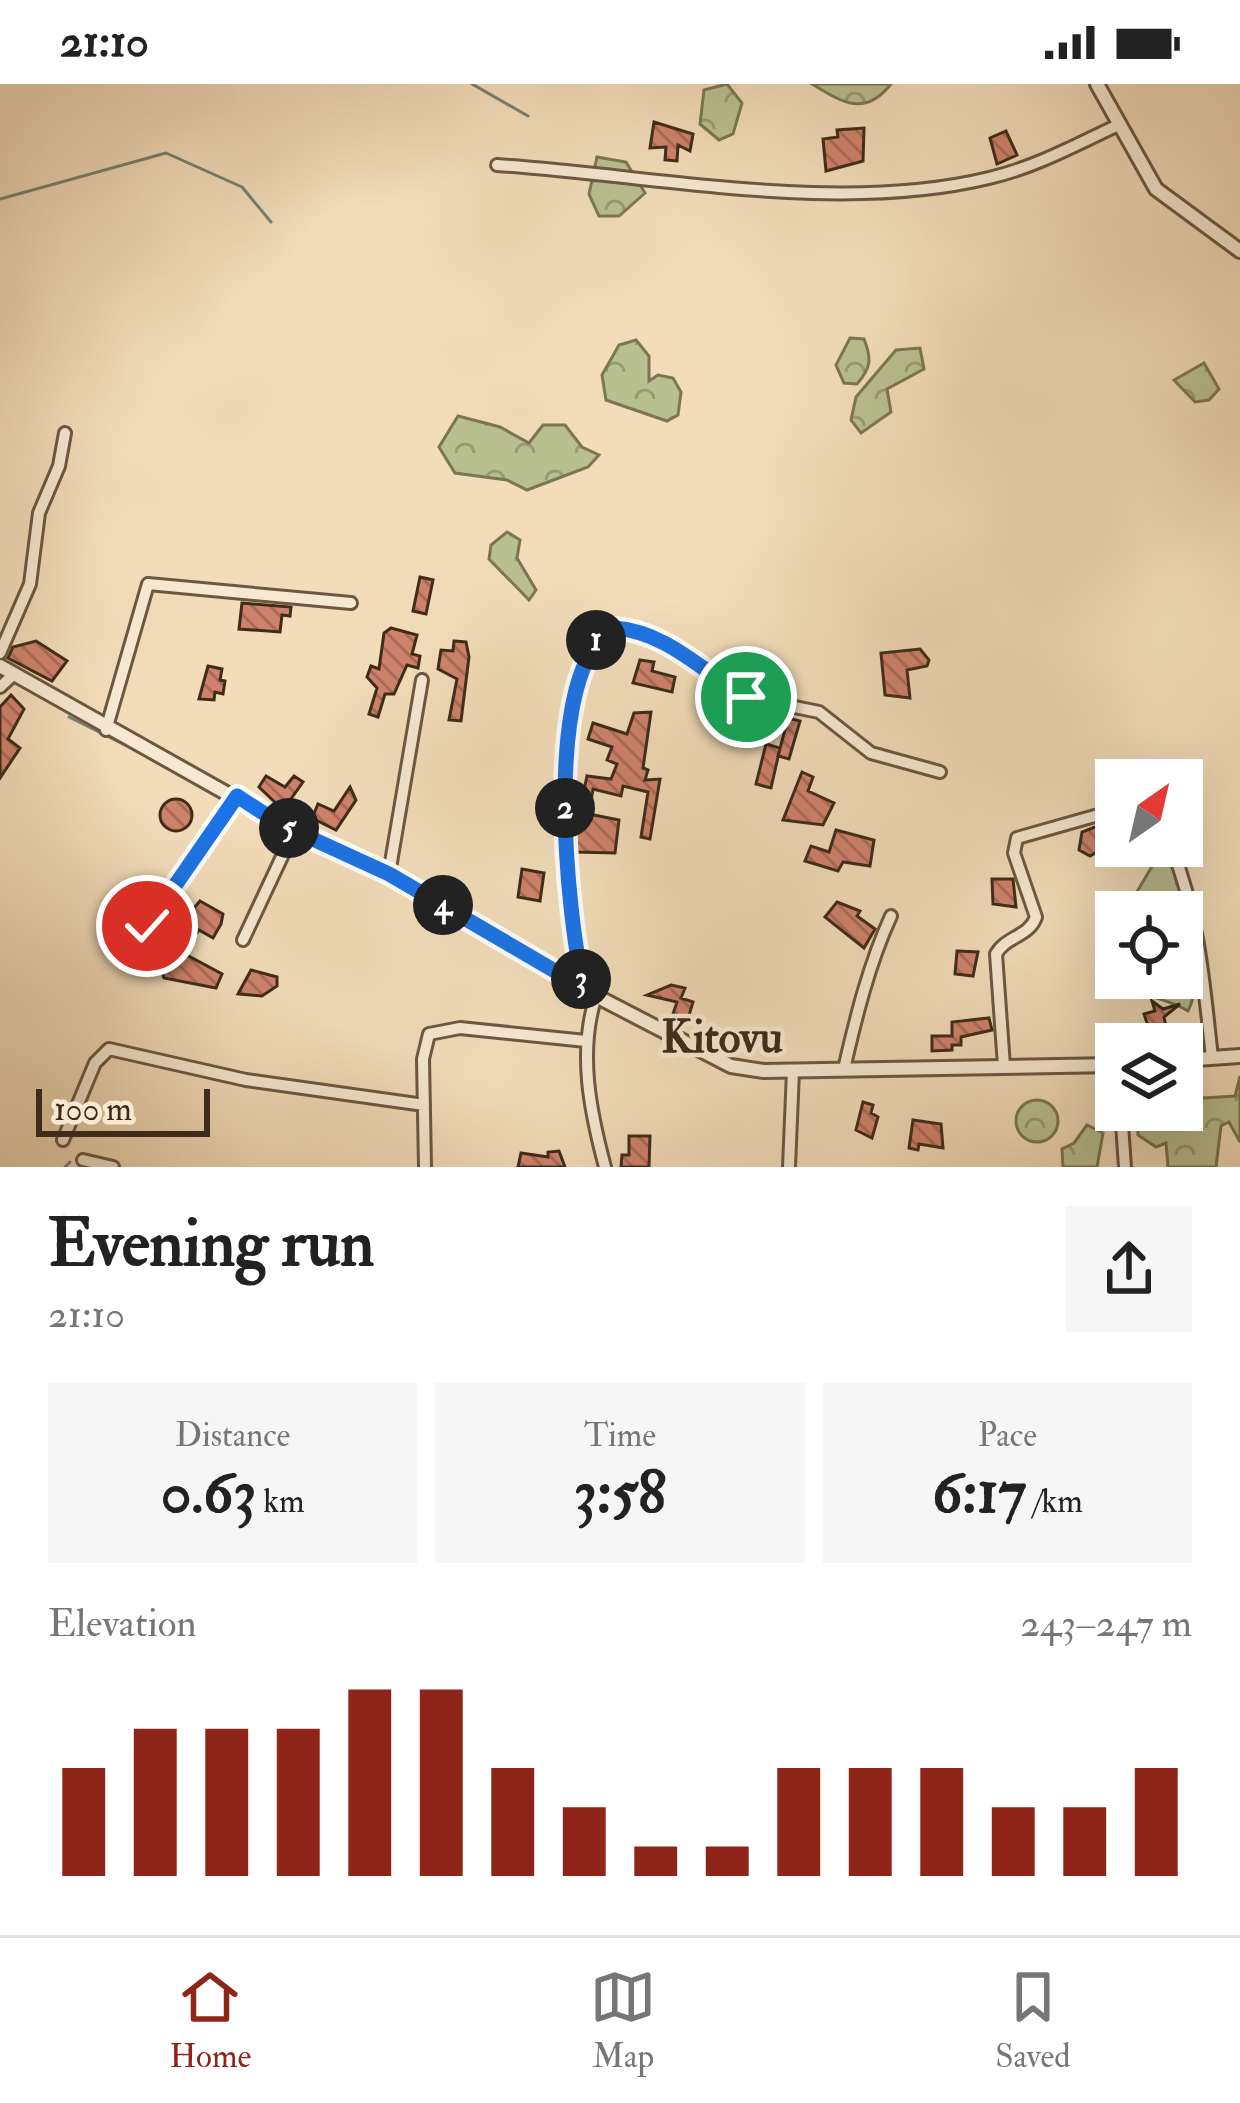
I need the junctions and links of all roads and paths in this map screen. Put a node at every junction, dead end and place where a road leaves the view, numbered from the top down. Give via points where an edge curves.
1 (1097, 84) edge
2 (1116, 126) junction
3 (497, 165) dead end
4 (1240, 251) edge
5 (65, 433) dead end
6 (351, 603) dead end
7 (0, 653) edge
8 (0, 666) edge
9 (14, 675) junction
10 (422, 680) dead end
11 (0, 687) edge
12 (106, 730) junction
13 (940, 772) dead end
14 (237, 796) junction
15 (1095, 816) edge
16 (294, 830) junction
17 (1177, 867) edge
18 (389, 874) junction
19 (891, 916) dead end
20 (141, 929) dead end
21 (243, 940) dead end
22 (590, 992) junction
23 (586, 1040) junction
24 (1240, 1056) edge
25 (1212, 1058) junction
26 (1203, 1059) edge
27 (1095, 1065) edge
28 (1004, 1066) junction
29 (844, 1069) junction
30 (794, 1071) junction
31 (424, 1105) junction
32 (1122, 1131) edge
33 (64, 1140) dead end
34 (83, 1160) dead end
35 (113, 1167) edge
36 (425, 1167) edge
37 (605, 1167) edge
38 (789, 1167) edge
39 (1125, 1167) edge

1 - 2 street
2 - 3 street via 991,178 894,189 817,192
2 - 4 street via 1156,189
5 - 7 street via 39,513 29,584
6 - 12 street via 148,584
8 - 9 street
9 - 11 street
9 - 12 street
10 - 18 street
12 - 14 street
13 - 22 street via 871,753 819,712 746,697 664,642 628,629 602,634 580,678 562,853
14 - 16 street
14 - 20 street
15 - 28 street via 1017,838 1014,853 1036,917 996,954
16 - 18 street
16 - 21 street
17 - 25 street via 1199,940
18 - 22 street
19 - 29 street via 872,956
22 - 23 street
22 - 30 street via 731,1066
23 - 31 street via 435,1030 425,1040
23 - 37 street
24 - 25 street
25 - 26 street
27 - 28 street
28 - 29 street
29 - 30 street
30 - 38 street
31 - 33 street via 246,1080 109,1049 95,1063
31 - 36 street
32 - 39 street
34 - 35 street

